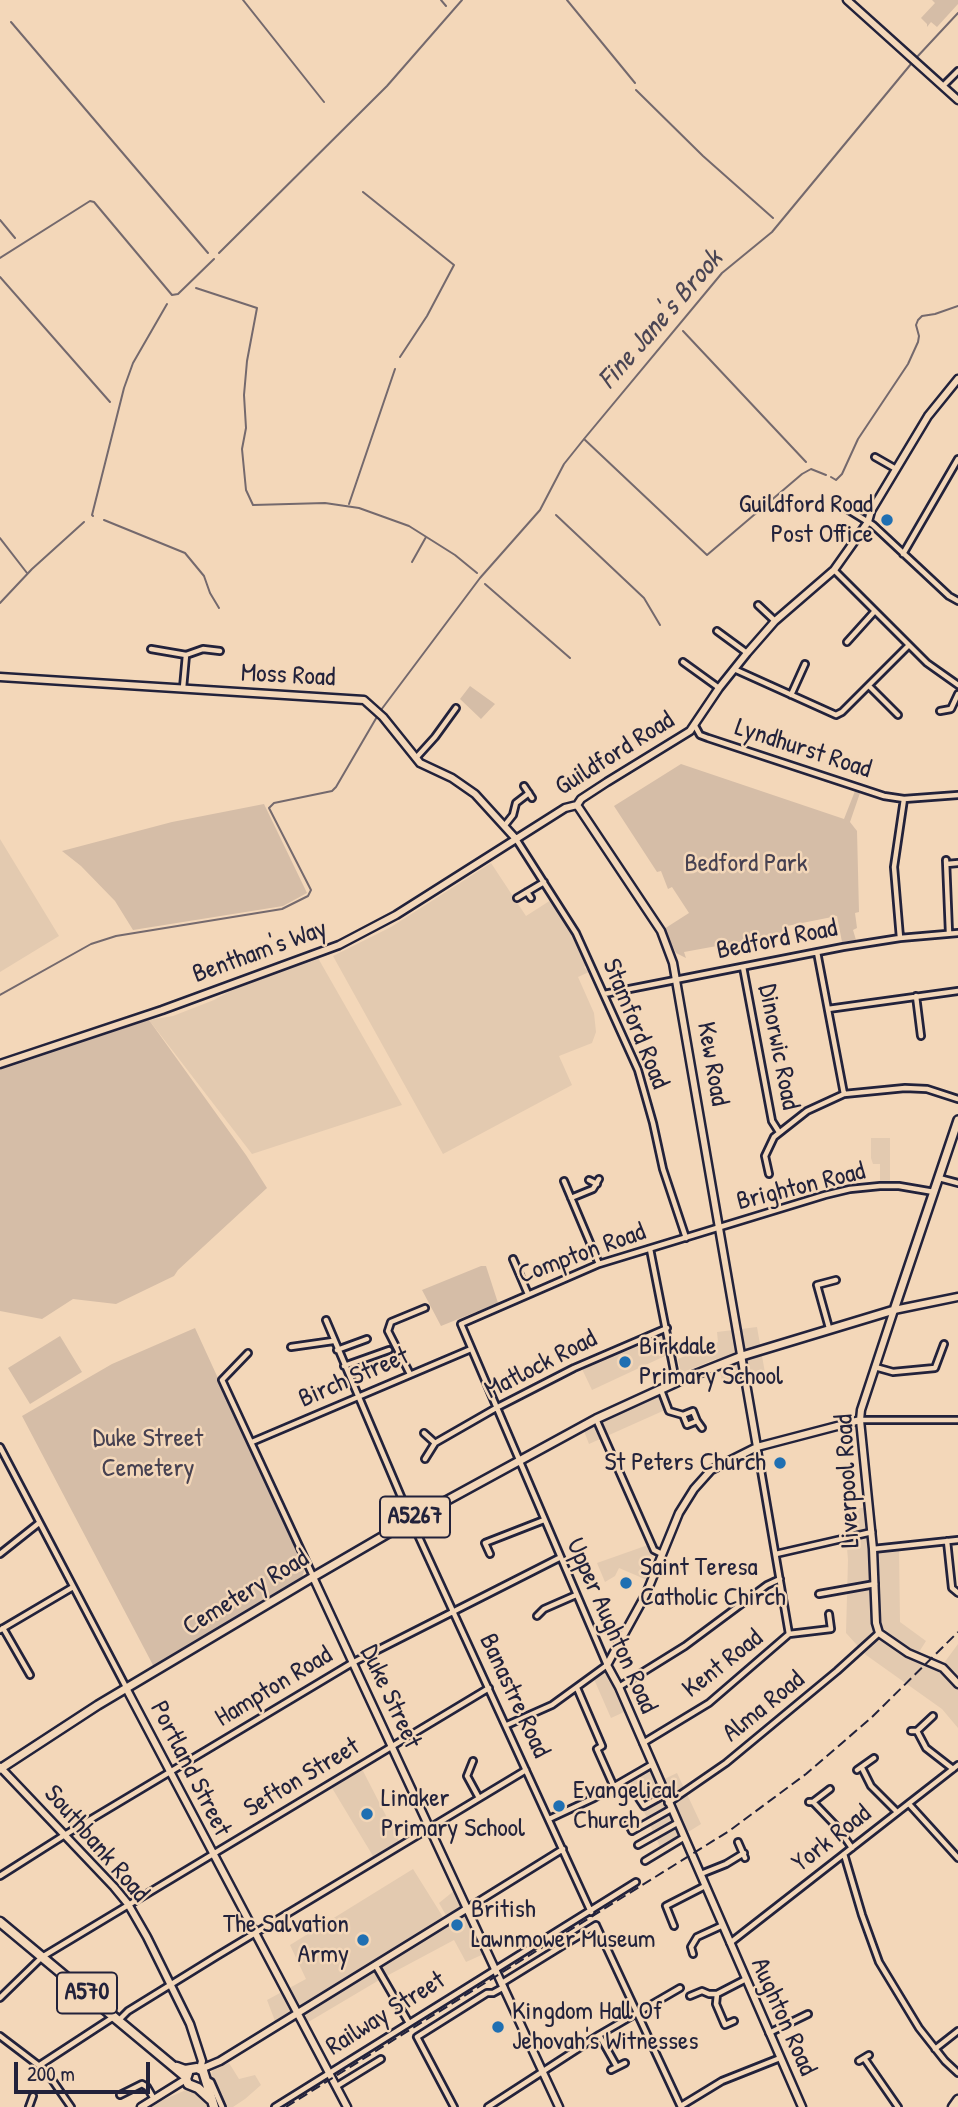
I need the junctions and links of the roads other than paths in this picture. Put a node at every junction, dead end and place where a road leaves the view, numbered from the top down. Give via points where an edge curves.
1 (847, 0) edge
2 (958, 71) edge
3 (943, 86) junction
4 (958, 100) edge
5 (958, 379) edge
6 (875, 457) dead end
7 (958, 459) edge
8 (895, 469) junction
9 (847, 509) dead end
10 (868, 522) junction
11 (903, 554) junction
12 (834, 570) junction
13 (958, 601) edge
14 (758, 605) dead end
15 (874, 612) junction
16 (775, 621) junction
17 (717, 631) dead end
18 (846, 642) dead end
19 (909, 645) junction
20 (151, 649) dead end
21 (220, 650) dead end
22 (747, 653) junction
23 (186, 655) junction
24 (683, 662) dead end
25 (805, 664) dead end
26 (733, 669) junction
27 (0, 677) edge
28 (958, 685) edge
29 (869, 686) junction
30 (183, 688) junction
31 (719, 688) junction
32 (958, 694) edge
33 (791, 695) junction
34 (456, 708) dead end
35 (940, 711) dead end
36 (898, 715) dead end
37 (695, 726) junction
38 (416, 758) junction
39 (524, 786) dead end
40 (958, 795) edge
41 (904, 799) junction
42 (577, 805) junction
43 (505, 825) junction
44 (516, 839) junction
45 (958, 863) edge
46 (544, 882) junction
47 (527, 892) junction
48 (517, 898) dead end
49 (531, 898) dead end
50 (949, 933) junction
51 (958, 933) edge
52 (900, 938) junction
53 (817, 952) junction
54 (743, 967) junction
55 (678, 979) junction
56 (958, 991) edge
57 (604, 994) junction
58 (916, 996) junction
59 (828, 1009) junction
60 (921, 1036) dead end
61 (0, 1064) edge
62 (844, 1094) junction
63 (958, 1099) edge
64 (958, 1120) edge
65 (779, 1132) junction
66 (955, 1137) edge
67 (769, 1174) dead end
68 (939, 1178) junction
69 (589, 1180) dead end
70 (564, 1181) dead end
71 (958, 1183) edge
72 (934, 1192) junction
73 (571, 1198) junction
74 (720, 1228) junction
75 (686, 1238) junction
76 (650, 1249) junction
77 (513, 1259) dead end
78 (599, 1264) junction
79 (836, 1280) dead end
80 (528, 1294) junction
81 (958, 1297) edge
82 (425, 1308) dead end
83 (894, 1310) junction
84 (326, 1320) dead end
85 (461, 1324) joint
86 (667, 1328) junction
87 (829, 1328) junction
88 (367, 1339) dead end
89 (333, 1341) junction
90 (944, 1344) dead end
91 (291, 1347) dead end
92 (471, 1349) junction
93 (337, 1350) junction
94 (389, 1350) dead end
95 (248, 1353) dead end
96 (742, 1356) junction
97 (344, 1366) junction
98 (875, 1367) junction
99 (410, 1374) junction
100 (679, 1381) junction
101 (661, 1390) junction
102 (358, 1399) junction
103 (496, 1408) junction
104 (683, 1415) junction
105 (596, 1419) junction
106 (860, 1420) junction
107 (958, 1420) edge
108 (697, 1421) junction
109 (702, 1428) dead end
110 (424, 1433) dead end
111 (252, 1442) junction
112 (435, 1443) junction
113 (0, 1447) edge
114 (757, 1447) junction
115 (5, 1458) junction
116 (425, 1459) dead end
117 (519, 1460) junction
118 (0, 1462) edge
119 (411, 1520) junction
120 (544, 1520) junction
121 (39, 1523) junction
122 (872, 1532) junction
123 (958, 1540) edge
124 (947, 1541) junction
125 (873, 1549) junction
126 (0, 1554) edge
127 (490, 1554) dead end
128 (662, 1554) junction
129 (776, 1554) junction
130 (559, 1558) junction
131 (313, 1577) junction
132 (780, 1579) junction
133 (875, 1584) junction
134 (73, 1587) junction
135 (958, 1593) edge
136 (819, 1594) dead end
137 (576, 1595) junction
138 (454, 1612) junction
139 (829, 1614) dead end
140 (537, 1616) dead end
141 (1, 1629) edge
142 (879, 1633) junction
143 (789, 1634) junction
144 (352, 1663) junction
145 (607, 1665) junction
146 (30, 1675) dead end
147 (958, 1684) edge
148 (126, 1688) junction
149 (489, 1688) junction
150 (577, 1688) junction
151 (619, 1688) junction
152 (933, 1716) dead end
153 (506, 1726) junction
154 (643, 1744) junction
155 (391, 1746) junction
156 (874, 1758) dead end
157 (472, 1761) dead end
158 (651, 1765) junction
159 (955, 1767) edge
160 (1, 1768) edge
161 (526, 1770) junction
162 (170, 1772) junction
163 (614, 1787) junction
164 (830, 1789) dead end
165 (664, 1795) junction
166 (638, 1797) dead end
167 (479, 1798) junction
168 (909, 1804) junction
169 (669, 1806) junction
170 (897, 1812) junction
171 (549, 1819) junction
172 (628, 1823) dead end
173 (677, 1824) junction
174 (430, 1828) junction
175 (65, 1835) junction
176 (684, 1838) junction
177 (738, 1842) dead end
178 (638, 1845) dead end
179 (852, 1848) junction
180 (563, 1849) junction
181 (213, 1854) junction
182 (844, 1854) junction
183 (958, 1858) edge
184 (645, 1861) dead end
185 (699, 1874) junction
186 (0, 1877) edge
187 (636, 1882) dead end
188 (705, 1886) junction
189 (128, 1904) junction
190 (468, 1908) junction
191 (591, 1912) junction
192 (0, 1922) edge
193 (674, 1926) dead end
194 (721, 1926) junction
195 (256, 1934) junction
196 (730, 1943) junction
197 (693, 1954) dead end
198 (42, 1957) junction
199 (376, 1966) junction
200 (495, 1969) junction
201 (746, 1979) junction
202 (171, 1985) junction
203 (503, 1985) junction
204 (680, 1987) dead end
205 (717, 1994) junction
206 (690, 1996) dead end
207 (0, 1998) edge
208 (637, 2012) junction
209 (297, 2013) junction
210 (808, 2014) dead end
211 (117, 2018) junction
212 (734, 2021) dead end
213 (409, 2023) junction
214 (958, 2031) edge
215 (769, 2033) junction
216 (599, 2035) junction
217 (0, 2036) edge
218 (935, 2049) junction
219 (780, 2058) junction
220 (864, 2058) dead end
221 (381, 2059) dead end
222 (625, 2063) dead end
223 (40, 2065) junction
224 (617, 2067) junction
225 (611, 2070) dead end
226 (543, 2071) junction
227 (330, 2072) junction
228 (958, 2073) edge
229 (197, 2078) junction
230 (337, 2086) junction
231 (120, 2095) dead end
232 (33, 2096) dead end
233 (154, 2099) junction
234 (958, 2100) edge
235 (213, 2104) edge
236 (29, 2107) edge
237 (71, 2107) edge
238 (141, 2107) edge
239 (222, 2107) edge
240 (275, 2107) edge
241 (347, 2107) edge
242 (454, 2107) edge
243 (488, 2107) edge
244 (559, 2107) edge
245 (680, 2107) edge
246 (802, 2107) edge
247 (898, 2107) edge
248 (953, 2107) edge

1 - 3 street
2 - 3 street
3 - 4 street
5 - 8 street, Guildford Road
6 - 8 street
7 - 11 street
8 - 10 street, Guildford Road
9 - 10 street
10 - 11 street
10 - 12 street, Guildford Road
11 - 13 street
12 - 15 street
12 - 16 street, Guildford Road
14 - 16 street
15 - 18 street
15 - 19 street
16 - 22 street, Guildford Road
17 - 22 street
19 - 28 street
19 - 29 street
20 - 23 street
21 - 23 street
22 - 26 street, Guildford Road
23 - 30 street
24 - 31 street
25 - 33 street
26 - 31 street, Guildford Road
26 - 33 street
27 - 30 street, Moss Road
29 - 33 street via 836,715
29 - 36 street
30 - 38 street, Moss Road via 364,700
31 - 37 street, Guildford Road
32 - 35 street via 951,709
34 - 38 street
37 - 41 street, Lyndhurst Road via 708,738
37 - 42 street, Guildford Road
38 - 43 street, Moss Road via 475,794
39 - 43 street via 530,795 516,803
40 - 41 street, Lyndhurst Road
41 - 52 street via 894,867
42 - 44 street, Guildford Road
42 - 55 street, Kew Road via 661,931
43 - 44 street, Moss Road
44 - 46 street, Stamford Road
44 - 61 street, Bentham's Way via 396,915 339,945
45 - 50 street via 946,862
46 - 47 street
46 - 57 street, Stamford Road via 576,933
47 - 48 street
47 - 49 street
50 - 51 street, Bedford Road
50 - 52 street, Bedford Road
52 - 53 street, Bedford Road
53 - 54 street, Bedford Road
53 - 59 street
54 - 55 street, Bedford Road
54 - 65 street, Dinorwic Road via 772,1121
55 - 57 street, Bedford Road
55 - 74 street, Kew Road
56 - 58 street
57 - 75 street, Stamford Road via 638,1071
58 - 59 street
58 - 60 street
59 - 62 street
62 - 63 street via 928,1089
62 - 65 street via 807,1111
64 - 66 main road, Liverpool Road
65 - 67 street via 765,1156
66 - 68 main road, Liverpool Road
68 - 71 street
68 - 72 main road, Liverpool Road
69 - 73 street via 598,1181 587,1193
70 - 73 street
72 - 74 street, Brighton Road via 899,1186 850,1189
72 - 83 main road, Liverpool Road
73 - 78 street
74 - 75 street, Compton Road
74 - 96 street, Kew Road
75 - 76 street, Compton Road
76 - 78 street, Compton Road
76 - 86 street
77 - 80 street
78 - 80 street, Compton Road
79 - 87 street via 817,1285
80 - 85 street, Compton Road
81 - 83 street
82 - 99 street via 391,1322 387,1331
83 - 87 main road, A5267
83 - 98 street, Liverpool Road
84 - 89 street, Banastre Road
85 - 92 street, Upper Aughton Road
86 - 100 street
86 - 103 street, Matlock Road
87 - 96 main road, A5267
88 - 93 street
89 - 91 street
89 - 93 street, Banastre Road
90 - 98 street via 934,1368 898,1373
92 - 99 street, Birch Street
92 - 103 street, Upper Aughton Road
93 - 97 street, Banastre Road
94 - 97 street
95 - 111 street, Duke Street via 222,1380
96 - 100 main road, A5267
96 - 114 street, Kew Road
97 - 102 street, Banastre Road
98 - 106 street, Liverpool Road
99 - 102 street, Birch Street
100 - 101 main road, A5267
101 - 104 street via 666,1407
101 - 105 main road, A5267
102 - 111 street, Birch Street
102 - 119 street, Banastre Road
103 - 112 street, Matlock Road
103 - 117 street, Upper Aughton Road
104 - 108 street via 687,1425
104 - 108 street via 693,1411
105 - 117 main road, A5267
105 - 128 street via 654,1550
106 - 107 street
106 - 114 street
106 - 122 street, Liverpool Road
108 - 109 street
110 - 112 street
111 - 131 street, Duke Street
112 - 116 street
113 - 115 street, Portland Street
114 - 128 street via 711,1470 694,1489
114 - 129 street
115 - 118 street
115 - 121 street, Portland Street
117 - 119 main road, Cemetery Road / A5267
117 - 120 street, Upper Aughton Road
119 - 131 main road, Cemetery Road / A5267
119 - 138 street, Banastre Road
120 - 127 street via 485,1544
120 - 130 street, Upper Aughton Road
121 - 126 street
121 - 134 street, Portland Street
122 - 125 street, Liverpool Road
122 - 129 street
123 - 124 street
124 - 125 street
124 - 135 street via 952,1588
125 - 133 street, Liverpool Road
128 - 145 street
129 - 132 street
130 - 137 street, Upper Aughton Road
130 - 138 street, Hampton Road
131 - 144 street, Duke Street
131 - 148 main road, Cemetery Road / A5267
132 - 143 street
132 - 151 street
133 - 136 street
133 - 142 street, Liverpool Road
134 - 141 street
134 - 148 street, Portland Street
137 - 140 street
137 - 145 street, Upper Aughton Road
138 - 144 street, Hampton Road
138 - 149 street, Banastre Road
139 - 143 street via 831,1629
141 - 146 street
142 - 147 street via 908,1653 943,1668
142 - 169 street, Alma Road
143 - 154 street, Kent Road via 709,1703
144 - 155 street, Duke Street
144 - 162 street, Hampton Road
145 - 150 street
145 - 151 street, Upper Aughton Road
148 - 160 main road, Cemetery Road / A5267
148 - 162 street, Portland Street
149 - 153 street, Banastre Road
149 - 155 street, Sefton Street
150 - 153 street
150 - 163 street
151 - 154 street, Upper Aughton Road
152 - 159 street via 914,1731 926,1748
153 - 161 street, Banastre Road
154 - 158 street, Upper Aughton Road
155 - 174 street, Duke Street
155 - 181 street, Sefton Street
156 - 170 street via 860,1769
157 - 167 street via 467,1776
158 - 163 street
158 - 165 street, Upper Aughton Road
159 - 168 street, York Road
160 - 175 street, Southbank Road
161 - 167 street
161 - 171 street, Banastre Road
162 - 175 street, Hampton Road
162 - 181 street, Portland Street
163 - 171 street
164 - 179 street via 811,1802
165 - 166 street via 643,1806
165 - 169 street, Upper Aughton Road
167 - 174 street
168 - 170 street, York Road
168 - 183 street
169 - 172 street, Alma Road via 632,1831
169 - 173 street, Upper Aughton Road
170 - 179 street, York Road
171 - 180 street, Banastre Road
173 - 176 street, Upper Aughton Road
173 - 178 street
174 - 190 street, Duke Street
174 - 195 street
175 - 186 street, Hampton Road
175 - 189 street, Southbank Road
176 - 184 street
176 - 185 street, Upper Aughton Road
177 - 185 street via 744,1855
179 - 182 street, York Road
180 - 190 street
180 - 191 street, Banastre Road
181 - 189 street, Sefton Street
181 - 195 street, Portland Street
182 - 196 street, York Road
182 - 218 street via 879,1962
185 - 188 street, Upper Aughton Road
187 - 191 street, Railway Street
188 - 193 street via 666,1906
188 - 194 street, Upper Aughton Road
189 - 198 street, Sefton Street
189 - 202 street, Southbank Road
190 - 199 street
190 - 200 street, Duke Street
191 - 200 street, Railway Street
192 - 198 highway, A570
194 - 196 street, Upper Aughton Road
194 - 197 street via 697,1937 691,1947
195 - 202 street
195 - 209 street, Portland Street
196 - 201 street, Aughton Road
198 - 207 street, Sefton Street
198 - 211 highway, A570
199 - 209 street
199 - 213 street
200 - 203 street, Duke Street
200 - 213 street, Railway Street
201 - 205 street
201 - 215 street, Aughton Road
202 - 211 street
202 - 229 street, Southbank Road via 202,2061
203 - 208 street via 596,1925
203 - 226 street, Duke Street
203 - 242 street via 417,2037
204 - 208 street
205 - 206 street via 702,1991
205 - 212 street via 725,2025
208 - 216 street
208 - 245 street
209 - 227 street, Portland Street
209 - 229 street
210 - 215 street
211 - 223 street
211 - 229 highway, A570
213 - 227 street, Railway Street
214 - 218 street
215 - 219 street, Aughton Road
216 - 224 street
216 - 226 street
217 - 223 street
218 - 228 street
219 - 245 street via 722,2081
219 - 246 street, Aughton Road
220 - 247 street
221 - 230 street
222 - 224 street
223 - 237 street
224 - 225 street
226 - 243 street
226 - 244 street, Duke Street
227 - 230 street, Portland Street
227 - 240 street, Railway Street
229 - 233 street
229 - 235 highway, A570
229 - 239 street via 211,2082
230 - 241 street, Portland Street
231 - 233 street via 142,2084
232 - 236 street
233 - 238 street
234 - 248 highway

